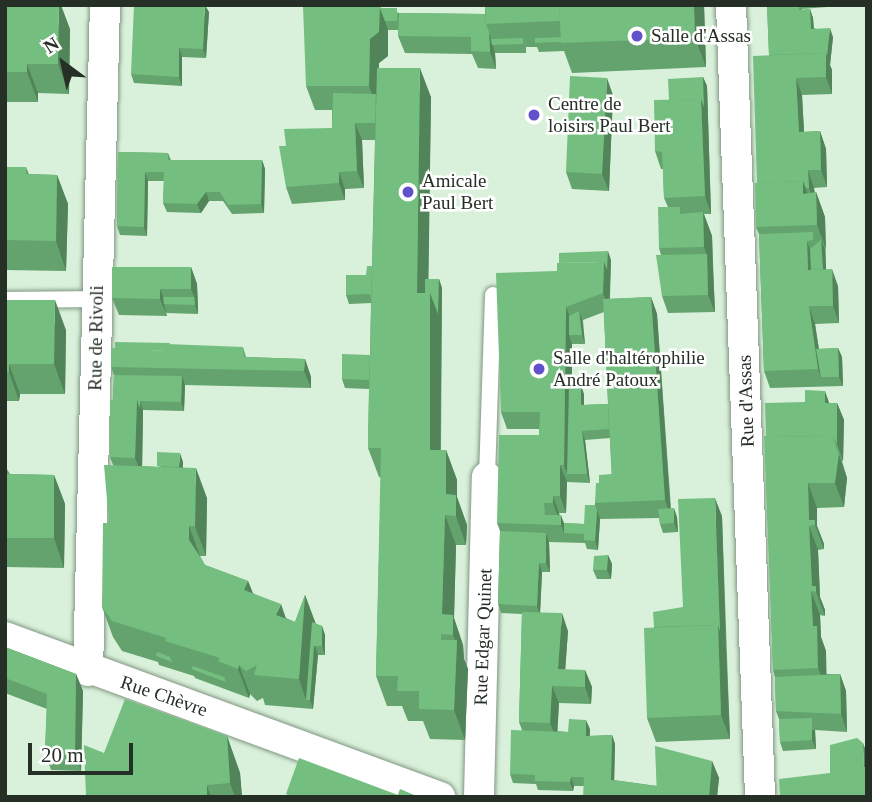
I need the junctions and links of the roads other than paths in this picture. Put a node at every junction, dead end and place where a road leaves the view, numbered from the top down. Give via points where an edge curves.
1 (105, 5) edge
2 (731, 5) edge
3 (493, 295) edge
4 (97, 299) junction
5 (5, 300) edge
6 (487, 477) joint
7 (5, 638) edge
8 (88, 671) junction
9 (442, 797) edge
10 (479, 797) edge
11 (760, 797) edge

1 - 4 street, Rue de Rivoli
2 - 11 street, Rue d'Assas
3 - 6 lane
4 - 5 lane
4 - 8 street, Rue de Rivoli
6 - 10 street, Rue Edgar Quinet
7 - 8 street, Rue Chèvre
8 - 9 street, Rue Chèvre

